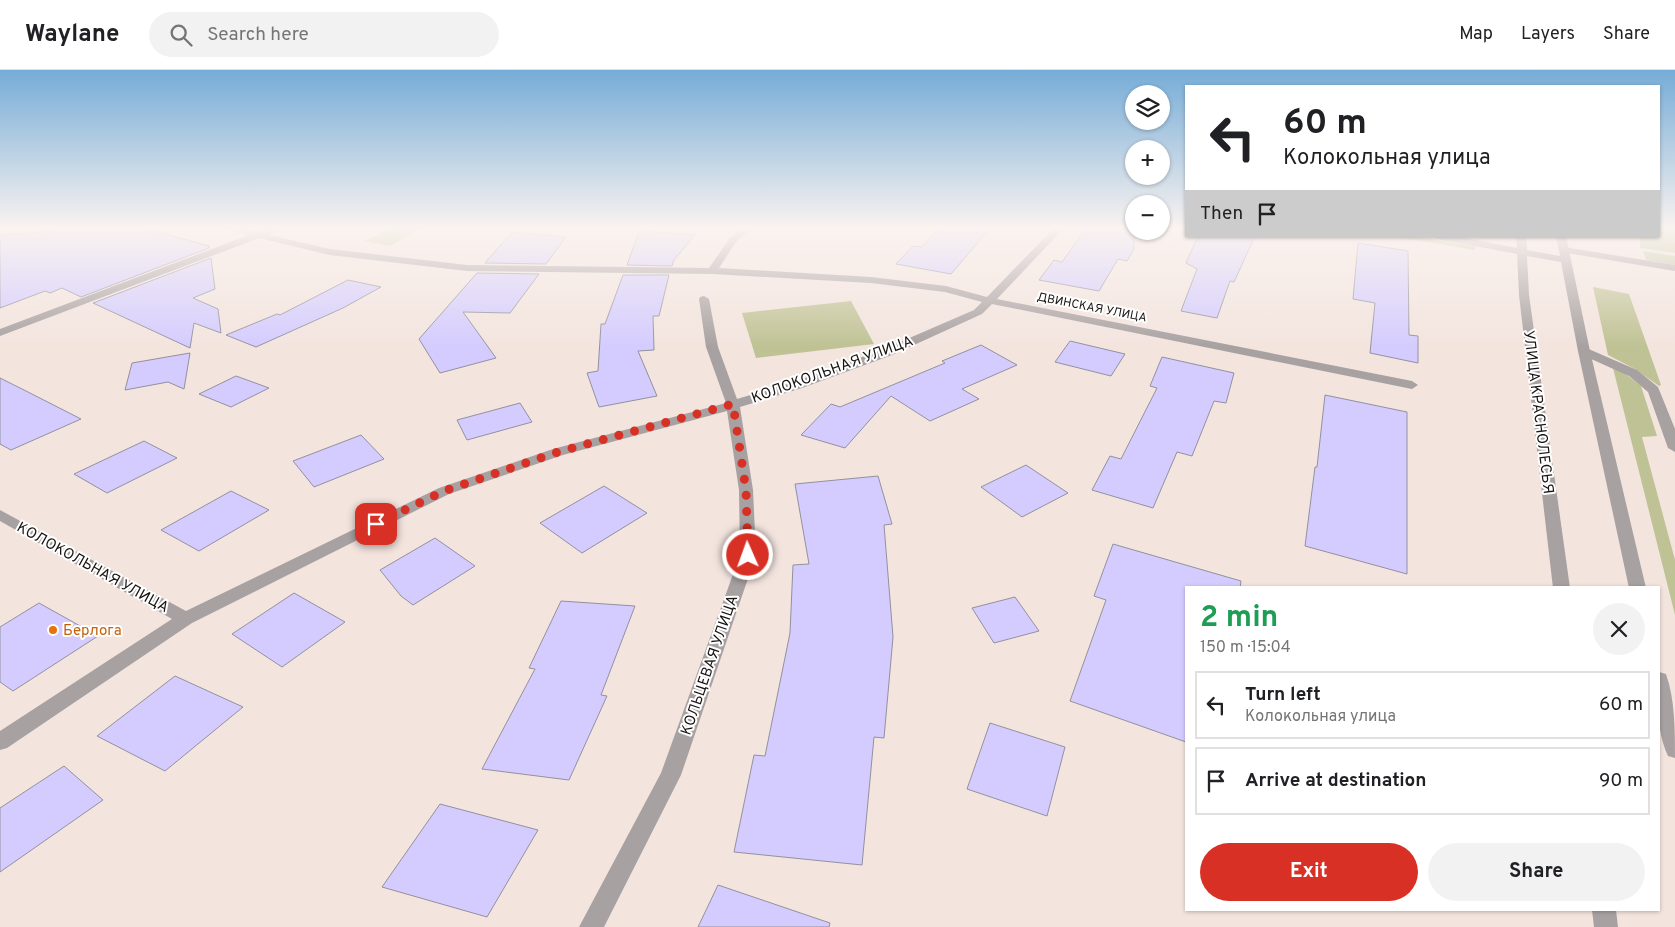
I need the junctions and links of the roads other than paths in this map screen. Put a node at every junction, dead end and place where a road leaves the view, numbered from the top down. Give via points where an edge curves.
1 (173, 267) edge
2 (458, 267) edge
3 (714, 267) edge
4 (1020, 267) edge
5 (1522, 267) edge
6 (1567, 267) edge
7 (1620, 267) edge
8 (713, 271) junction
9 (1675, 279) edge
10 (704, 299) dead end
11 (987, 300) junction
12 (0, 333) edge
13 (1584, 351) junction
14 (1412, 386) dead end
15 (733, 404) junction
16 (1675, 448) edge
17 (0, 515) edge
18 (1562, 586) edge
19 (1638, 586) edge
20 (186, 619) junction
21 (1660, 683) edge
22 (0, 742) edge
23 (1675, 750) edge
24 (1604, 911) edge
25 (590, 927) edge
26 (1606, 927) edge

1 - 12 street
2 - 8 street, ДВИНСКАЯ УЛИЦА
3 - 8 street
4 - 11 street, КОЛОКОЛЬНАЯ УЛИЦА
5 - 18 street, УЛИЦА КРАСНОЛЕСЬЯ
6 - 13 street
7 - 9 street
8 - 11 street, ДВИНСКАЯ УЛИЦА via 871,280 946,289
10 - 15 street, КОЛЬЦЕВАЯ УЛИЦА via 712,347
11 - 14 street, ДВИНСКАЯ УЛИЦА
11 - 15 street, КОЛОКОЛЬНАЯ УЛИЦА via 978,312 888,352
13 - 16 street via 1633,373 1654,390
13 - 19 street
15 - 20 street, КОЛОКОЛЬНАЯ УЛИЦА via 558,452 444,491
15 - 25 street, КОЛЬЦЕВАЯ УЛИЦА via 746,490 748,555 671,775
17 - 20 street, КОЛОКОЛЬНАЯ УЛИЦА
20 - 22 street, КОЛОКОЛЬНАЯ УЛИЦА
21 - 23 street
24 - 26 street

